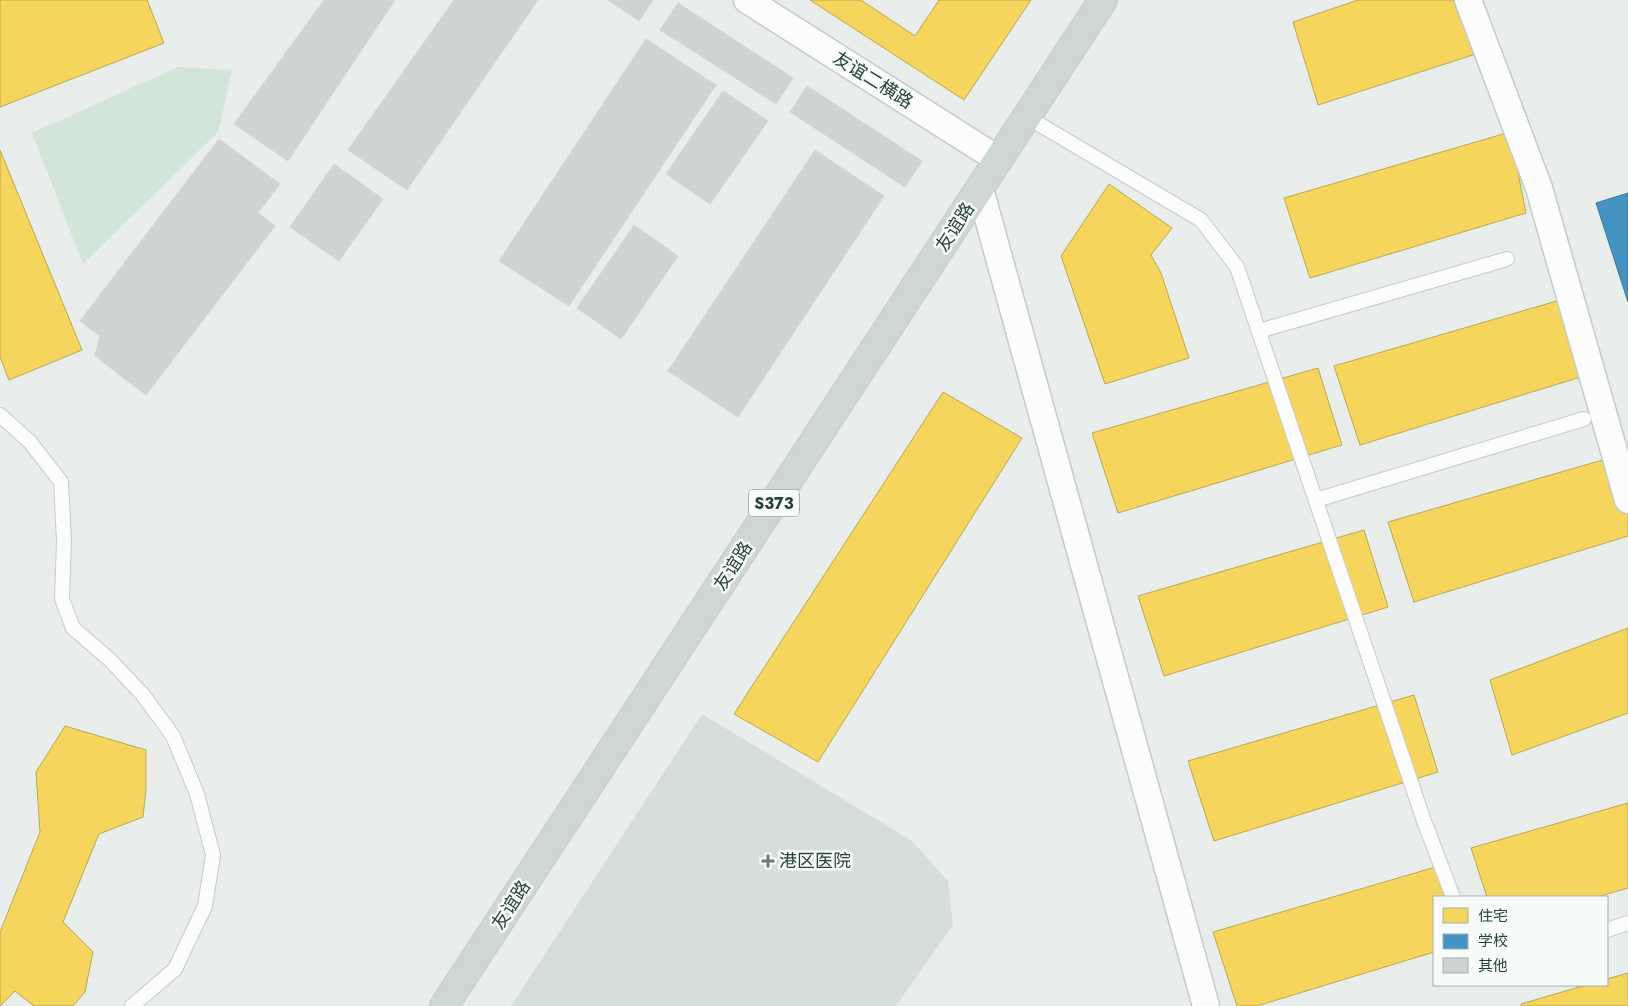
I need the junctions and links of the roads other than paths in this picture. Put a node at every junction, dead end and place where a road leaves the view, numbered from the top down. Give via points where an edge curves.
1 (747, 0) edge
2 (1103, 0) edge
3 (1468, 0) edge
4 (1027, 117) junction
5 (999, 160) junction
6 (980, 189) junction
7 (1507, 258) dead end
8 (1259, 331) junction
9 (0, 415) edge
10 (1584, 419) dead end
11 (1316, 500) junction
12 (1628, 500) edge
13 (1453, 896) edge
14 (1628, 923) edge
15 (1608, 930) edge
16 (132, 1006) edge
17 (444, 1006) edge
18 (1206, 1006) edge

1 - 5 street, 友谊二横路
2 - 4 main road, 友谊路 / S373
3 - 12 street via 1539,188
4 - 5 main road, 友谊路 / S373
4 - 8 lane via 1201,220 1237,267
5 - 6 main road, 友谊路 / S373
6 - 17 main road, 友谊路 / S373
6 - 18 street
7 - 8 lane
8 - 11 lane
9 - 16 lane via 30,442 61,482 64,540 62,599 73,628 144,695 173,736 197,794 213,855 205,906 175,969
10 - 11 lane
11 - 13 lane via 1424,821
14 - 15 lane

